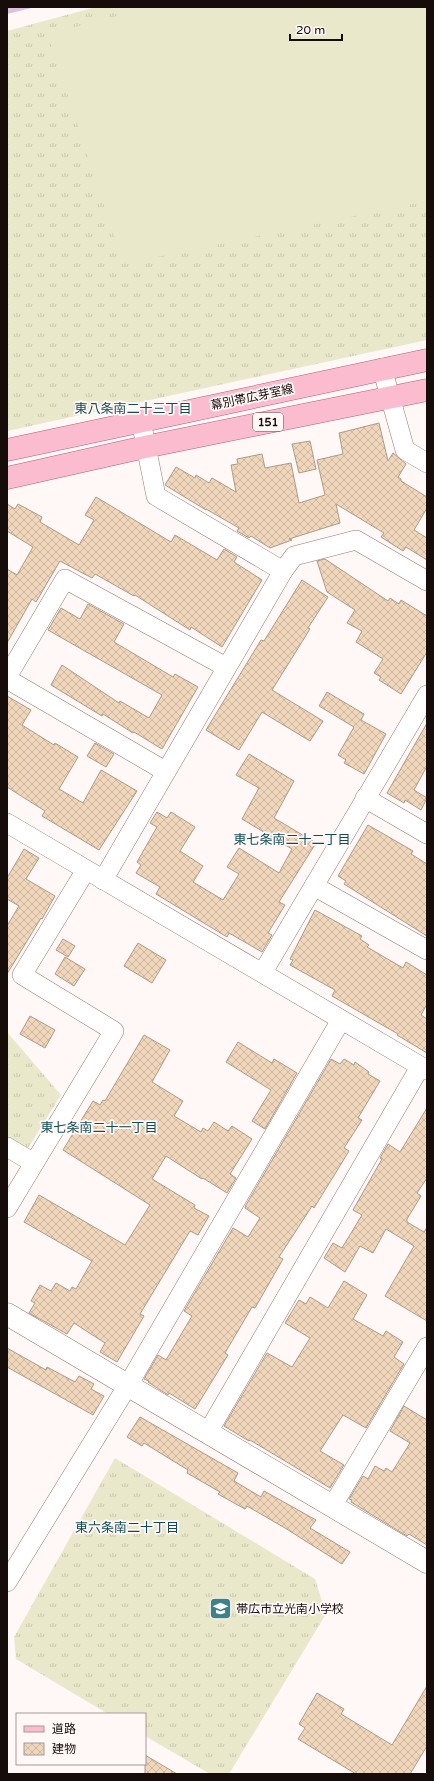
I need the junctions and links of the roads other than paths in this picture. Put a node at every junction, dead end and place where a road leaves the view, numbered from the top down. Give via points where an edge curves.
1 (427, 360) edge
2 (382, 368) junction
3 (427, 390) edge
4 (390, 398) junction
5 (141, 421) junction
6 (145, 447) junction
7 (7, 450) edge
8 (427, 463) edge
9 (7, 478) edge
10 (283, 571) junction
11 (427, 581) edge
12 (226, 667) junction
13 (7, 678) edge
14 (425, 704) edge
15 (166, 771) junction
16 (366, 798) junction
17 (7, 823) edge
18 (427, 834) edge
19 (86, 870) junction
20 (102, 880) junction
21 (314, 886) junction
22 (427, 950) edge
23 (263, 972) junction
24 (341, 1020) junction
25 (424, 1068) edge
26 (7, 1148) edge
27 (34, 1163) junction
28 (7, 1208) edge
29 (7, 1314) edge
30 (427, 1347) edge
31 (128, 1385) junction
32 (208, 1432) junction
33 (333, 1505) junction
34 (427, 1562) edge
35 (7, 1582) edge

1 - 2 main road, 幕別帯広芽室線 / 151
2 - 4 street
2 - 5 main road, 幕別帯広芽室線 / 151
3 - 4 main road, 151
4 - 6 main road, 151
4 - 8 street via 405,450
5 - 6 street
5 - 7 main road, 幕別帯広芽室線 / 151
6 - 9 main road, 151
6 - 10 street via 156,496
10 - 11 street via 294,556 356,540
10 - 12 street
12 - 13 street via 65,579
12 - 15 street
13 - 15 street
14 - 16 street
15 - 20 street
16 - 18 street
16 - 21 street
17 - 19 street
19 - 20 street
19 - 27 street via 22,975 114,1031
20 - 23 street
21 - 22 street
21 - 23 street
23 - 24 street
24 - 25 street
24 - 31 street
25 - 32 street
26 - 27 street
27 - 28 street
29 - 31 street
30 - 33 street
31 - 32 street
31 - 35 street
32 - 33 street
33 - 34 street

